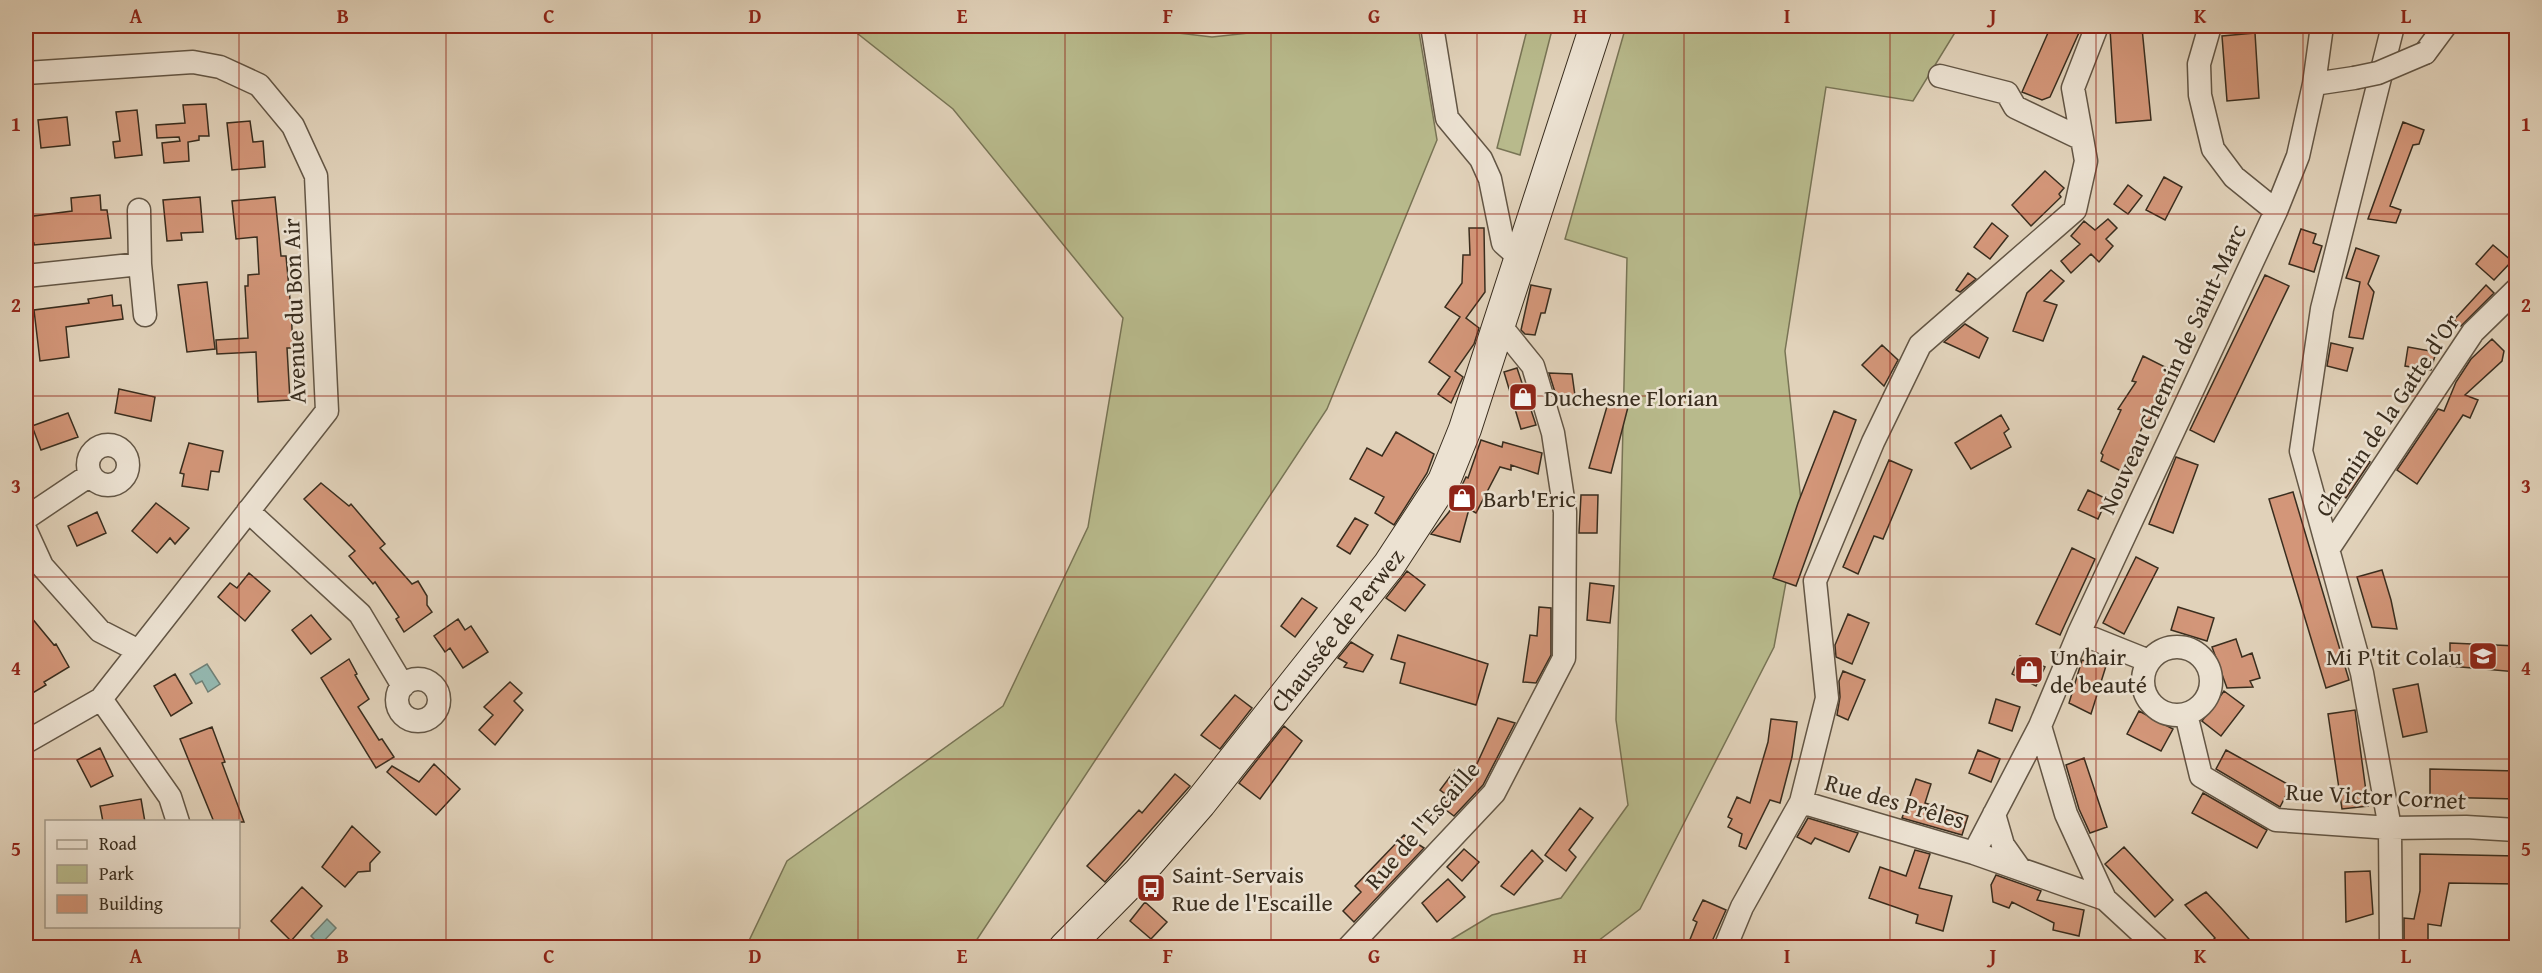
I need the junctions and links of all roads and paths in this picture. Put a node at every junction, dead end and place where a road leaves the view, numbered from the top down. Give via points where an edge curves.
1 (1432, 26) edge
2 (1596, 26) edge
3 (2097, 26) edge
4 (2210, 26) edge
5 (2322, 26) edge
6 (2393, 26) edge
7 (2445, 26) edge
8 (26, 73) edge
9 (1940, 76) dead end
10 (2314, 84) junction
11 (2082, 139) junction
12 (139, 210) dead end
13 (2276, 211) junction
14 (1520, 258) junction
15 (140, 264) junction
16 (26, 276) edge
17 (2517, 290) edge
18 (145, 315) dead end
19 (1499, 324) junction
20 (90, 475) dead end
21 (248, 511) junction
22 (26, 518) edge
23 (26, 531) edge
24 (2329, 548) junction
25 (2079, 633) junction
26 (137, 650) junction
27 (2149, 661) junction
28 (403, 686) dead end
29 (101, 699) junction
30 (2186, 714) junction
31 (2040, 726) junction
32 (26, 742) edge
33 (2014, 776) junction
34 (2060, 796) junction
35 (1800, 802) junction
36 (1994, 814) junction
37 (177, 820) edge
38 (2390, 828) junction
39 (2517, 830) edge
40 (2079, 843) junction
41 (1974, 853) junction
42 (2020, 869) junction
43 (2043, 877) junction
44 (2105, 899) junction
45 (1065, 948) edge
46 (1348, 948) edge
47 (1725, 948) edge
48 (2158, 948) edge
49 (2391, 948) edge

1 - 14 street via 1447,118 1481,159 1490,179 1503,243
2 - 14 main road, Chaussée de Perwez
3 - 11 street via 2073,88
4 - 13 street via 2199,75 2204,120 2213,149 2234,177
5 - 10 street, Nouveau Chemin de Saint-Marc
6 - 24 street via 2322,309 2301,451
7 - 10 street, bridge via 2425,53 2378,73
8 - 21 street, Avenue du Bon Air via 171,62 211,65 259,85 293,126 316,176 327,411
9 - 11 street via 2007,93 2015,107
10 - 13 street, Nouveau Chemin de Saint-Marc via 2298,156
11 - 35 street via 2085,171 2075,210 1920,345 1873,442 1815,581 1827,698
12 - 15 street
13 - 25 street, Nouveau Chemin de Saint-Marc
14 - 19 main road, Chaussée de Perwez
15 - 16 street
15 - 18 street
17 - 24 street, Chemin de la Gatte d'Or via 2473,332
19 - 45 main road, Chaussée de Perwez via 1444,481 1389,565 1200,803 1139,873
19 - 46 street, Rue de l'Escaille via 1533,366 1553,433 1565,513 1564,658 1494,793
20 - 22 street
21 - 26 street, Avenue du Bon Air
21 - 28 street via 360,614
23 - 26 street via 42,567 100,631
24 - 38 street via 2362,673
25 - 27 street
25 - 31 street, Nouveau Chemin de Saint-Marc
26 - 29 street, Avenue du Bon Air
27 - 30 street via 2143,675 2144,690 2151,703 2163,712
27 - 30 street via 2160,650 2175,646 2190,649 2203,658 2210,671 2211,687 2205,701
29 - 32 street, Avenue du Bon Air
29 - 37 street via 170,797
30 - 38 street, Rue Victor Cornet via 2201,776 2276,820
31 - 33 street, Nouveau Chemin de Saint-Marc
31 - 34 street
33 - 34 street via 2034,770 2044,775
33 - 36 street
34 - 40 street
35 - 41 street, Rue des Prêles
35 - 47 street via 1742,908
36 - 41 street
36 - 42 street via 2003,845
38 - 39 street, Rue Victor Cornet
38 - 49 street
40 - 43 street via 2066,869
40 - 44 street
41 - 42 street, Rue des Prêles
42 - 43 street
43 - 44 street
44 - 48 street

